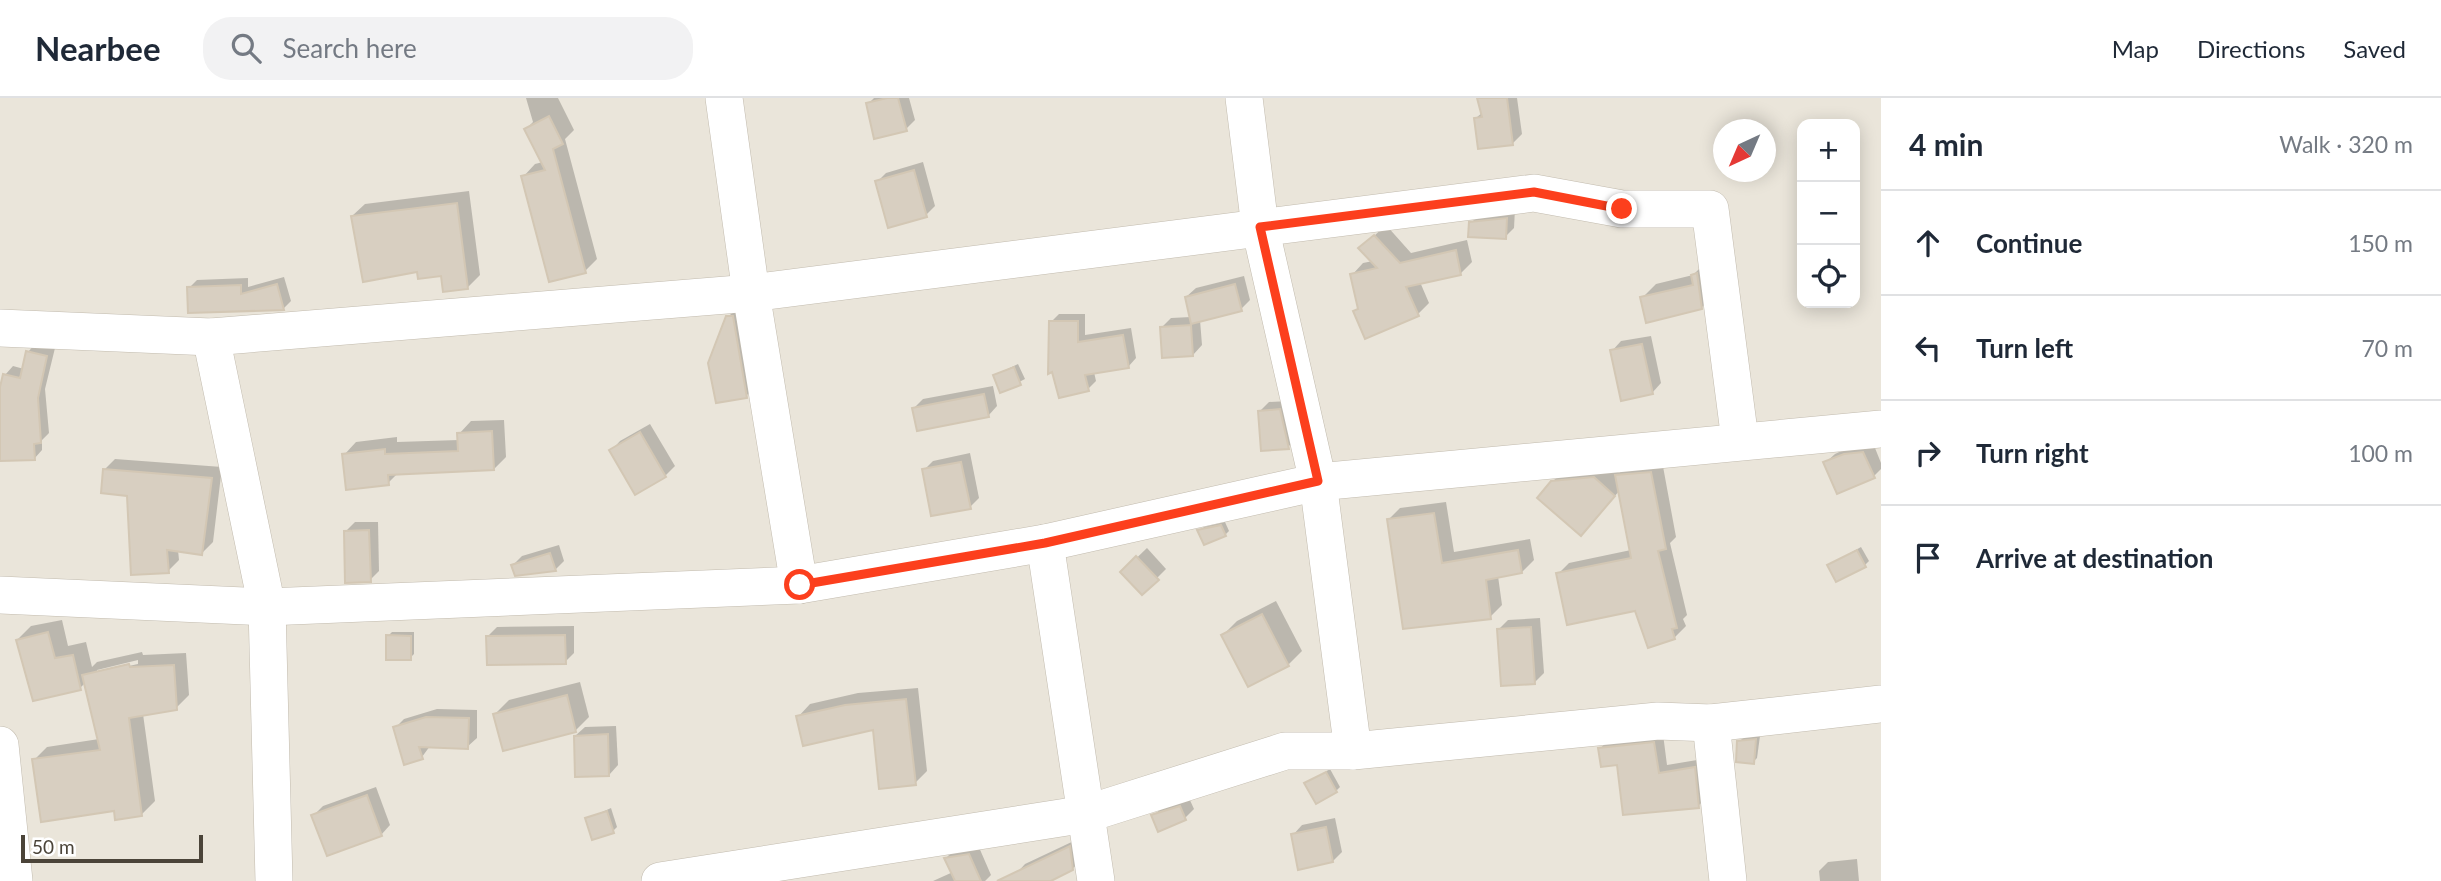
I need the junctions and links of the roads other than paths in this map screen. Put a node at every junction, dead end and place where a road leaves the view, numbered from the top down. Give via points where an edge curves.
1 (724, 98) edge
2 (1244, 98) edge
3 (1260, 227) junction
4 (751, 293) junction
5 (0, 328) edge
6 (211, 337) junction
7 (1881, 429) edge
8 (1740, 440) junction
9 (1318, 481) junction
10 (1045, 543) junction
11 (800, 585) junction
12 (0, 595) edge
13 (267, 607) junction
14 (1881, 704) edge
15 (1711, 723) junction
16 (0, 745) edge
17 (1353, 751) junction
18 (1086, 814) junction
19 (781, 872) edge
20 (13, 881) edge
21 (274, 881) edge
22 (660, 881) edge
23 (1096, 881) edge
24 (1728, 881) edge

1 - 4 street
2 - 3 street
3 - 4 street
3 - 8 street via 1534,192 1622,209 1710,209
3 - 9 street
4 - 6 street
4 - 11 street
5 - 6 street
6 - 13 street
7 - 8 street
8 - 9 street
9 - 10 street
9 - 17 street
10 - 11 street
10 - 18 street
11 - 13 street
12 - 13 street
13 - 21 street
14 - 15 street
15 - 17 street via 1658,721
15 - 24 street
16 - 20 street
17 - 18 street via 1285,751
18 - 19 street
18 - 23 street
19 - 22 street

